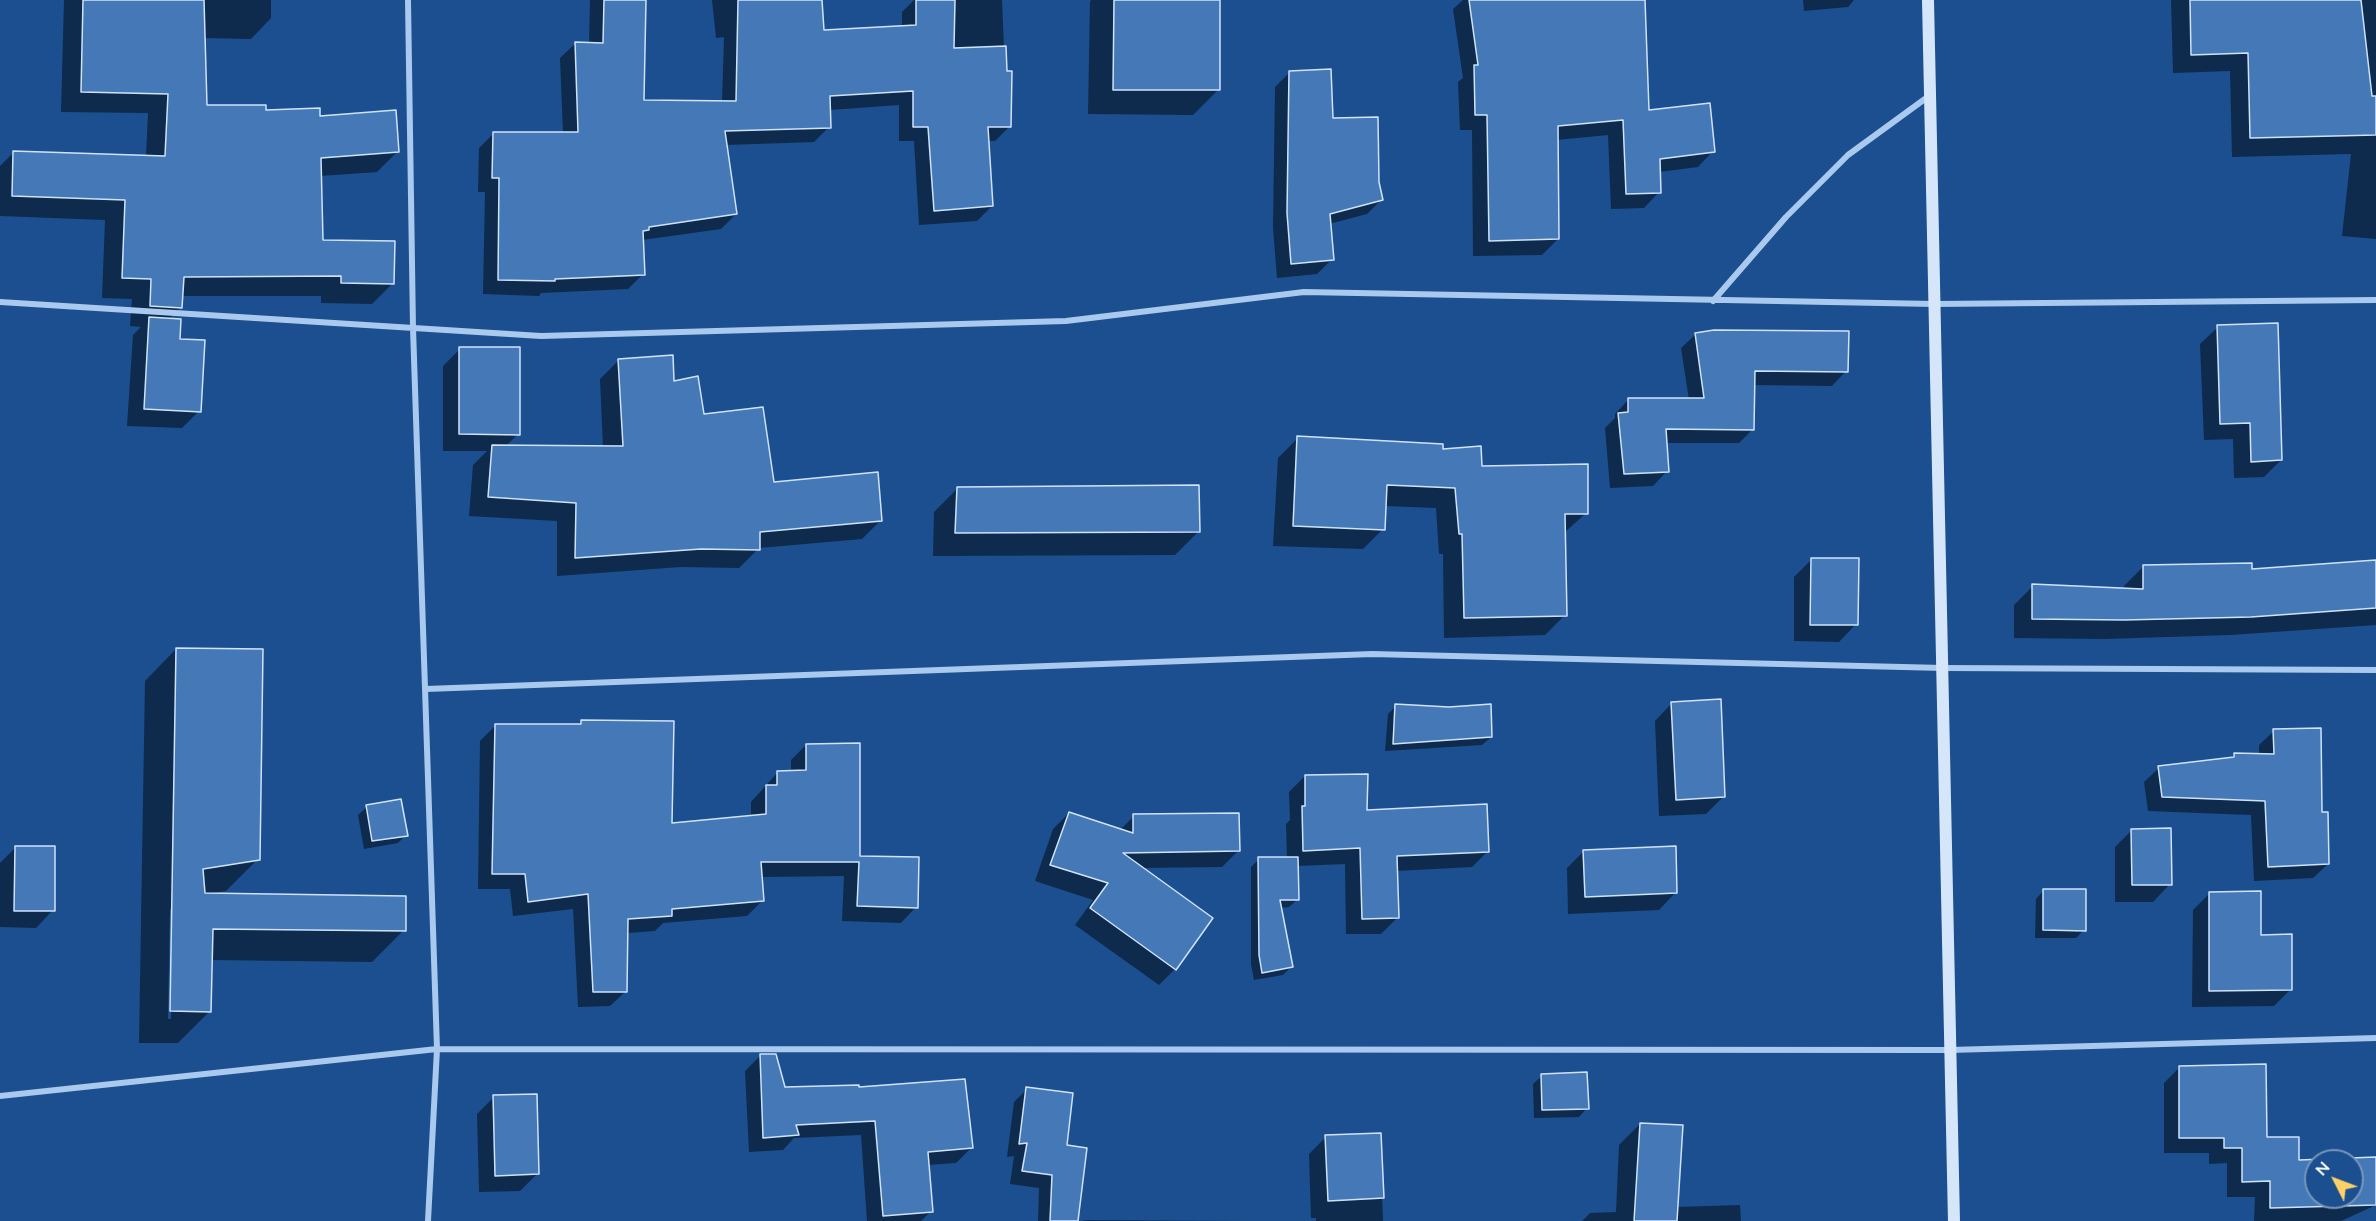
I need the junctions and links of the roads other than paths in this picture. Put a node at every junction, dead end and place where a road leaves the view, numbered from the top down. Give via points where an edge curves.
1 (408, 0) edge
2 (1928, 0) edge
3 (1930, 96) junction
4 (2376, 300) edge
5 (1713, 301) junction
6 (0, 302) edge
7 (1934, 304) junction
8 (413, 328) junction
9 (1942, 668) junction
10 (2376, 670) edge
11 (426, 689) junction
12 (2376, 1038) edge
13 (437, 1049) junction
14 (1950, 1050) junction
15 (0, 1096) edge
16 (428, 1221) edge
17 (1954, 1221) edge

1 - 8 street
2 - 3 street
3 - 5 street via 1848,155 1786,217
3 - 7 street
4 - 7 street
5 - 7 street
5 - 8 street via 1304,292 1066,321 541,336
6 - 8 street
7 - 9 street
8 - 11 street
9 - 10 street
9 - 11 street via 1372,654
9 - 14 street
11 - 13 street
12 - 14 street
13 - 14 street
13 - 15 street
13 - 16 street
14 - 17 street

